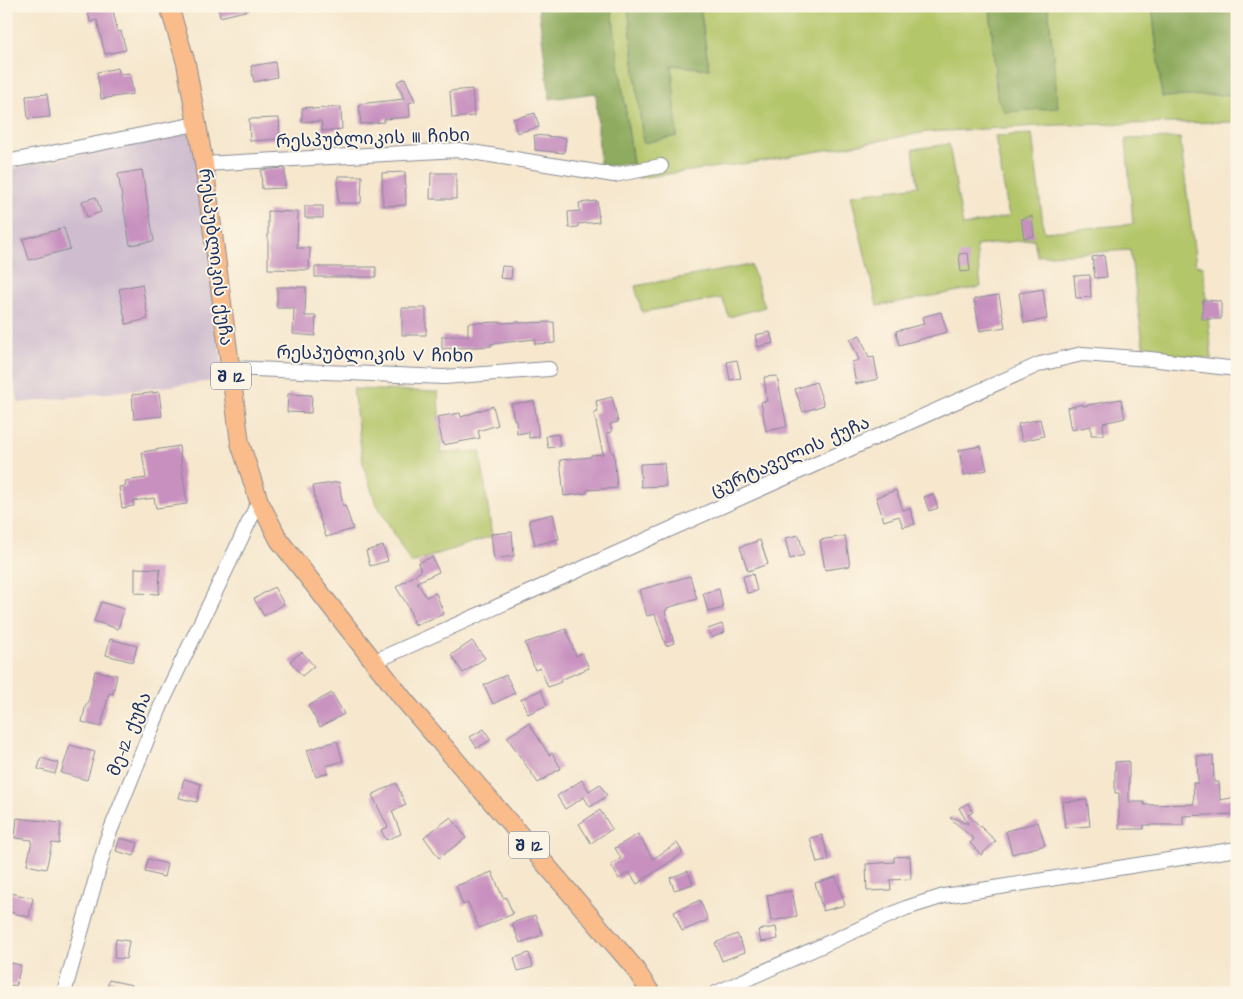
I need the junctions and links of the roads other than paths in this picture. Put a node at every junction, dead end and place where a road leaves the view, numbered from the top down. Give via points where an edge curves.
1 (169, 6) edge
2 (196, 124) junction
3 (6, 162) edge
4 (204, 164) junction
5 (661, 166) dead end
6 (230, 368) junction
7 (1237, 369) edge
8 (549, 370) dead end
9 (258, 501) junction
10 (373, 662) junction
11 (1237, 850) edge
12 (64, 993) edge
13 (651, 993) edge
14 (716, 993) edge

1 - 2 main road, რესპუბლიკის ქუჩა / შ 12 via 186,63
2 - 3 street
2 - 4 main road, რესპუბლიკის ქუჩა / შ 12
4 - 5 street, რესპუბლიკის III ჩიხი via 459,150 614,175
4 - 6 main road, რესპუბლიკის ქუჩა / შ 12
6 - 8 street, რესპუბლიკის V ჩიხი via 444,377
6 - 9 main road, რესპუბლიკის ქუჩა / შ 12 via 240,443
7 - 10 street, ცურტაველის ქუჩა via 1082,354 1040,364
9 - 10 main road, რესპუბლიკის ქუჩა / შ 12 via 278,540
9 - 12 street, მე-12 ქუჩა via 162,703 107,839
10 - 13 main road, რესპუბლიკის ქუჩა / შ 12 via 633,966
11 - 14 street via 944,896 906,908

